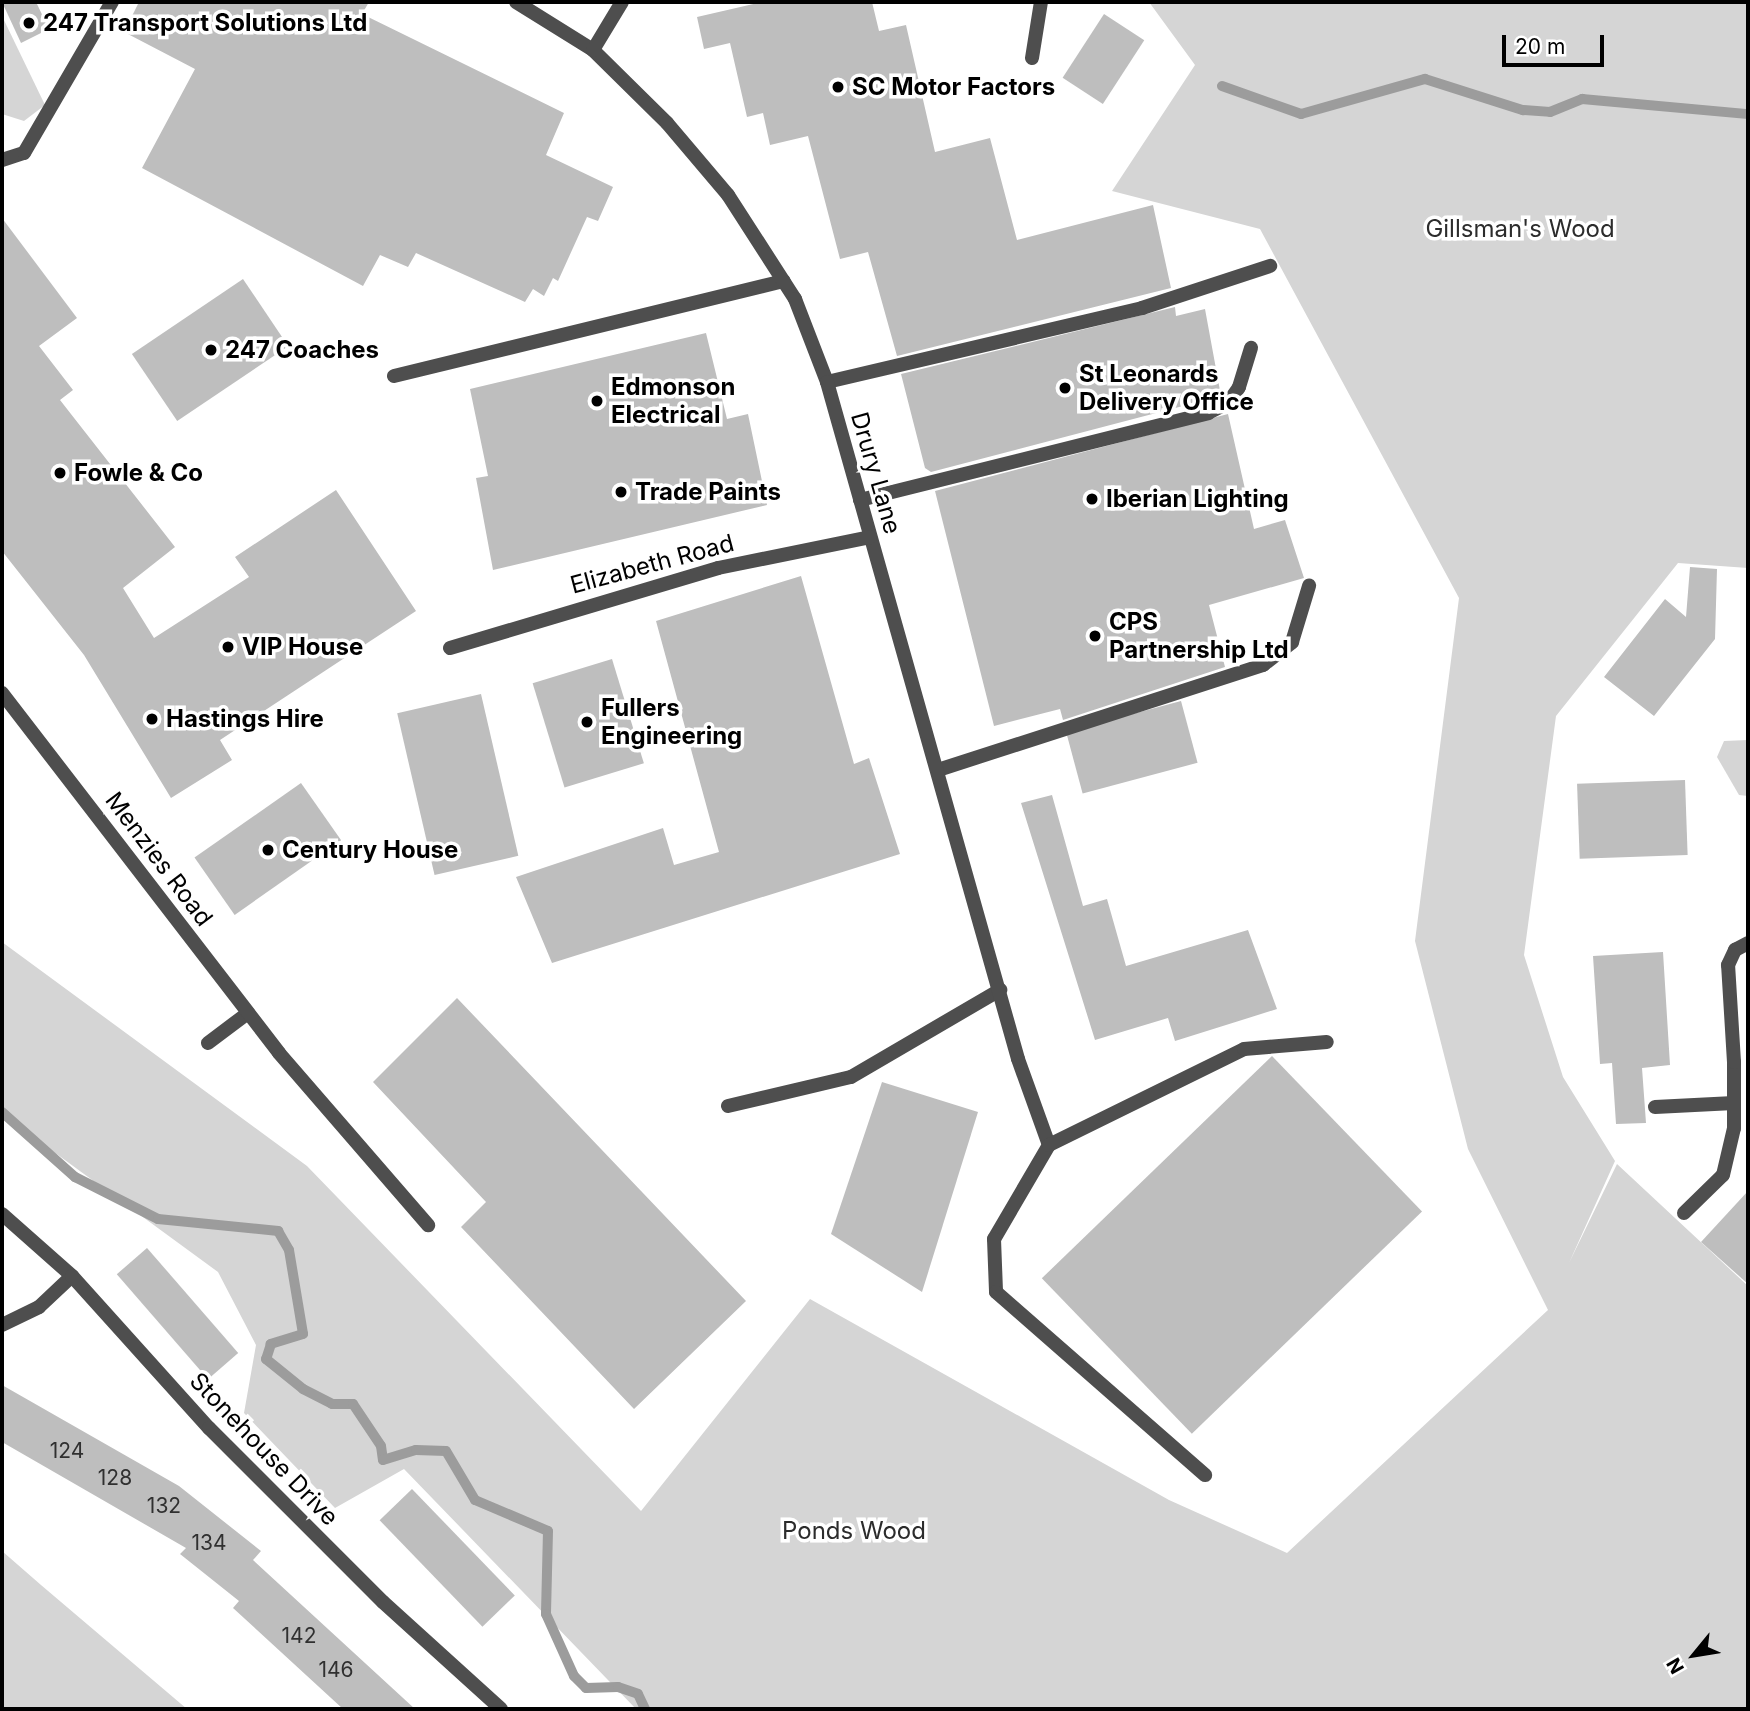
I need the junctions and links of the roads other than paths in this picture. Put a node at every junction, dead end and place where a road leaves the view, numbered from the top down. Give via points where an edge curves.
1 (112, 2) edge
2 (516, 2) edge
3 (622, 2) edge
4 (1041, 2) edge
5 (593, 50) junction
6 (1032, 58) dead end
7 (2, 160) edge
8 (1270, 266) dead end
9 (784, 281) junction
10 (1251, 348) dead end
11 (394, 376) dead end
12 (827, 382) junction
13 (860, 500) junction
14 (870, 537) junction
15 (1309, 586) dead end
16 (450, 648) dead end
17 (2, 693) edge
18 (938, 770) junction
19 (1748, 943) edge
20 (1000, 990) junction
21 (248, 1013) junction
22 (208, 1042) dead end
23 (1327, 1042) dead end
24 (1734, 1103) junction
25 (728, 1106) dead end
26 (1655, 1107) dead end
27 (1049, 1145) junction
28 (1684, 1213) dead end
29 (2, 1214) edge
30 (428, 1225) dead end
31 (72, 1276) junction
32 (2, 1325) edge
33 (1205, 1475) dead end
34 (502, 1709) edge

1 - 7 street via 24,153
2 - 5 street, Drury Lane
3 - 5 street
4 - 6 street
5 - 9 street, Drury Lane via 728,195
8 - 12 street via 1142,308
9 - 11 street
9 - 12 street, Drury Lane
10 - 13 street via 1239,387 1228,404 1208,413
12 - 13 street, Drury Lane
13 - 14 street, Drury Lane
14 - 16 street, Elizabeth Road via 718,568
14 - 18 street, Drury Lane
15 - 18 street via 1292,642 1263,666 1069,733
17 - 21 street, Menzies Road
18 - 20 street, Drury Lane
19 - 24 street via 1735,950 1728,965
20 - 25 street via 851,1077
20 - 27 street, Drury Lane via 1018,1059
21 - 22 street
21 - 30 street, Menzies Road
23 - 27 street via 1244,1049
24 - 26 street
24 - 28 street via 1723,1175
27 - 33 street via 994,1239 996,1292
29 - 31 street, Stonehouse Drive
31 - 32 street via 39,1307
31 - 34 street, Stonehouse Drive via 228,1447

